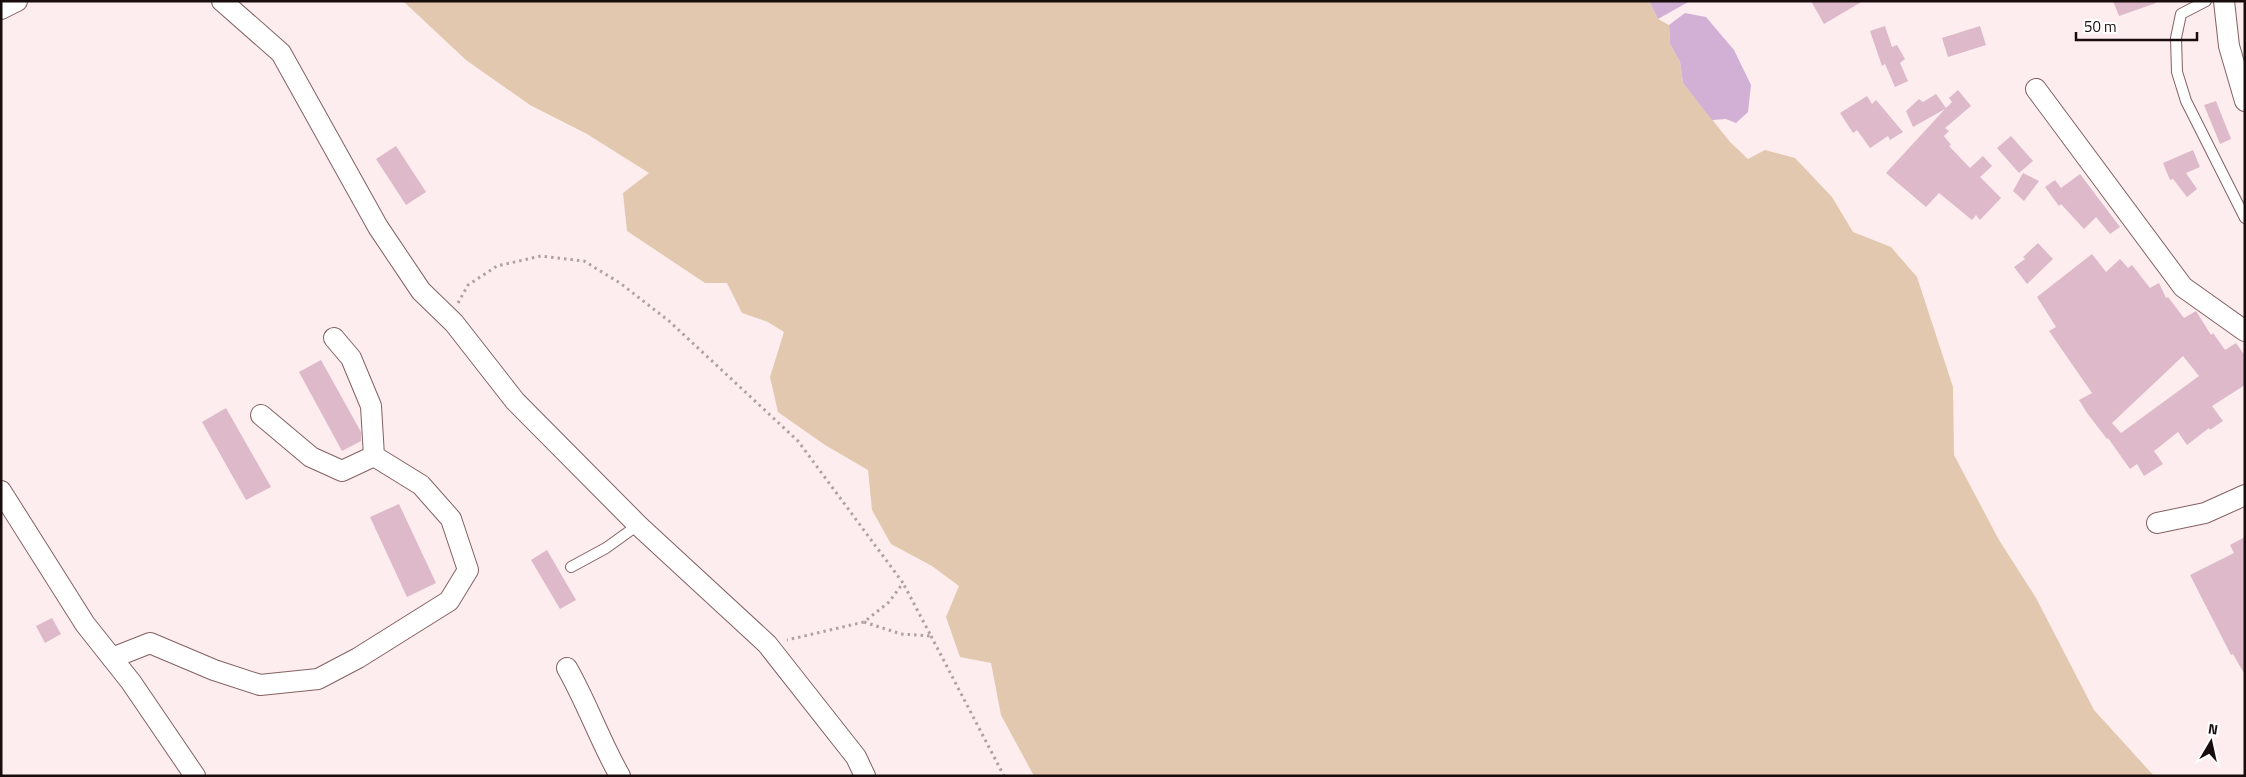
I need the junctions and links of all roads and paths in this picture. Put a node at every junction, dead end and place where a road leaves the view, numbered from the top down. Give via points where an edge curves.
1 (18, 1) edge
2 (222, 1) edge
3 (2206, 1) edge
4 (2224, 1) edge
5 (1, 9) edge
6 (2036, 89) dead end
7 (2245, 101) edge
8 (2245, 218) edge
9 (454, 323) junction
10 (2245, 331) edge
11 (334, 338) dead end
12 (261, 415) dead end
13 (374, 456) junction
14 (1, 491) edge
15 (2245, 495) edge
16 (2157, 523) dead end
17 (638, 525) junction
18 (571, 567) dead end
19 (903, 583) junction
20 (864, 622) junction
21 (931, 636) junction
22 (767, 644) junction
23 (112, 658) junction
24 (567, 668) dead end
25 (195, 776) edge
26 (620, 776) edge
27 (865, 776) edge
28 (1004, 776) edge

1 - 5 street
2 - 9 street via 281,53 378,228 421,291
3 - 8 lane via 2180,14 2176,38 2177,72 2186,101
4 - 7 street via 2229,46
6 - 10 street via 2183,287
9 - 17 street via 515,401
9 - 19 path via 455,309 468,285 497,266 541,256 584,261 620,283 669,321 798,441
11 - 13 street via 351,358 370,406
12 - 13 street via 310,457 342,471
13 - 23 street via 421,485 451,519 468,570 450,601 318,679 260,685 150,643
14 - 23 street via 85,624
15 - 16 street via 2205,513
17 - 18 lane
17 - 22 street
19 - 20 path via 889,602
19 - 21 path
20 - 21 path via 901,634
20 - 22 path
21 - 28 path
22 - 27 street via 856,757
23 - 25 street
24 - 26 street

